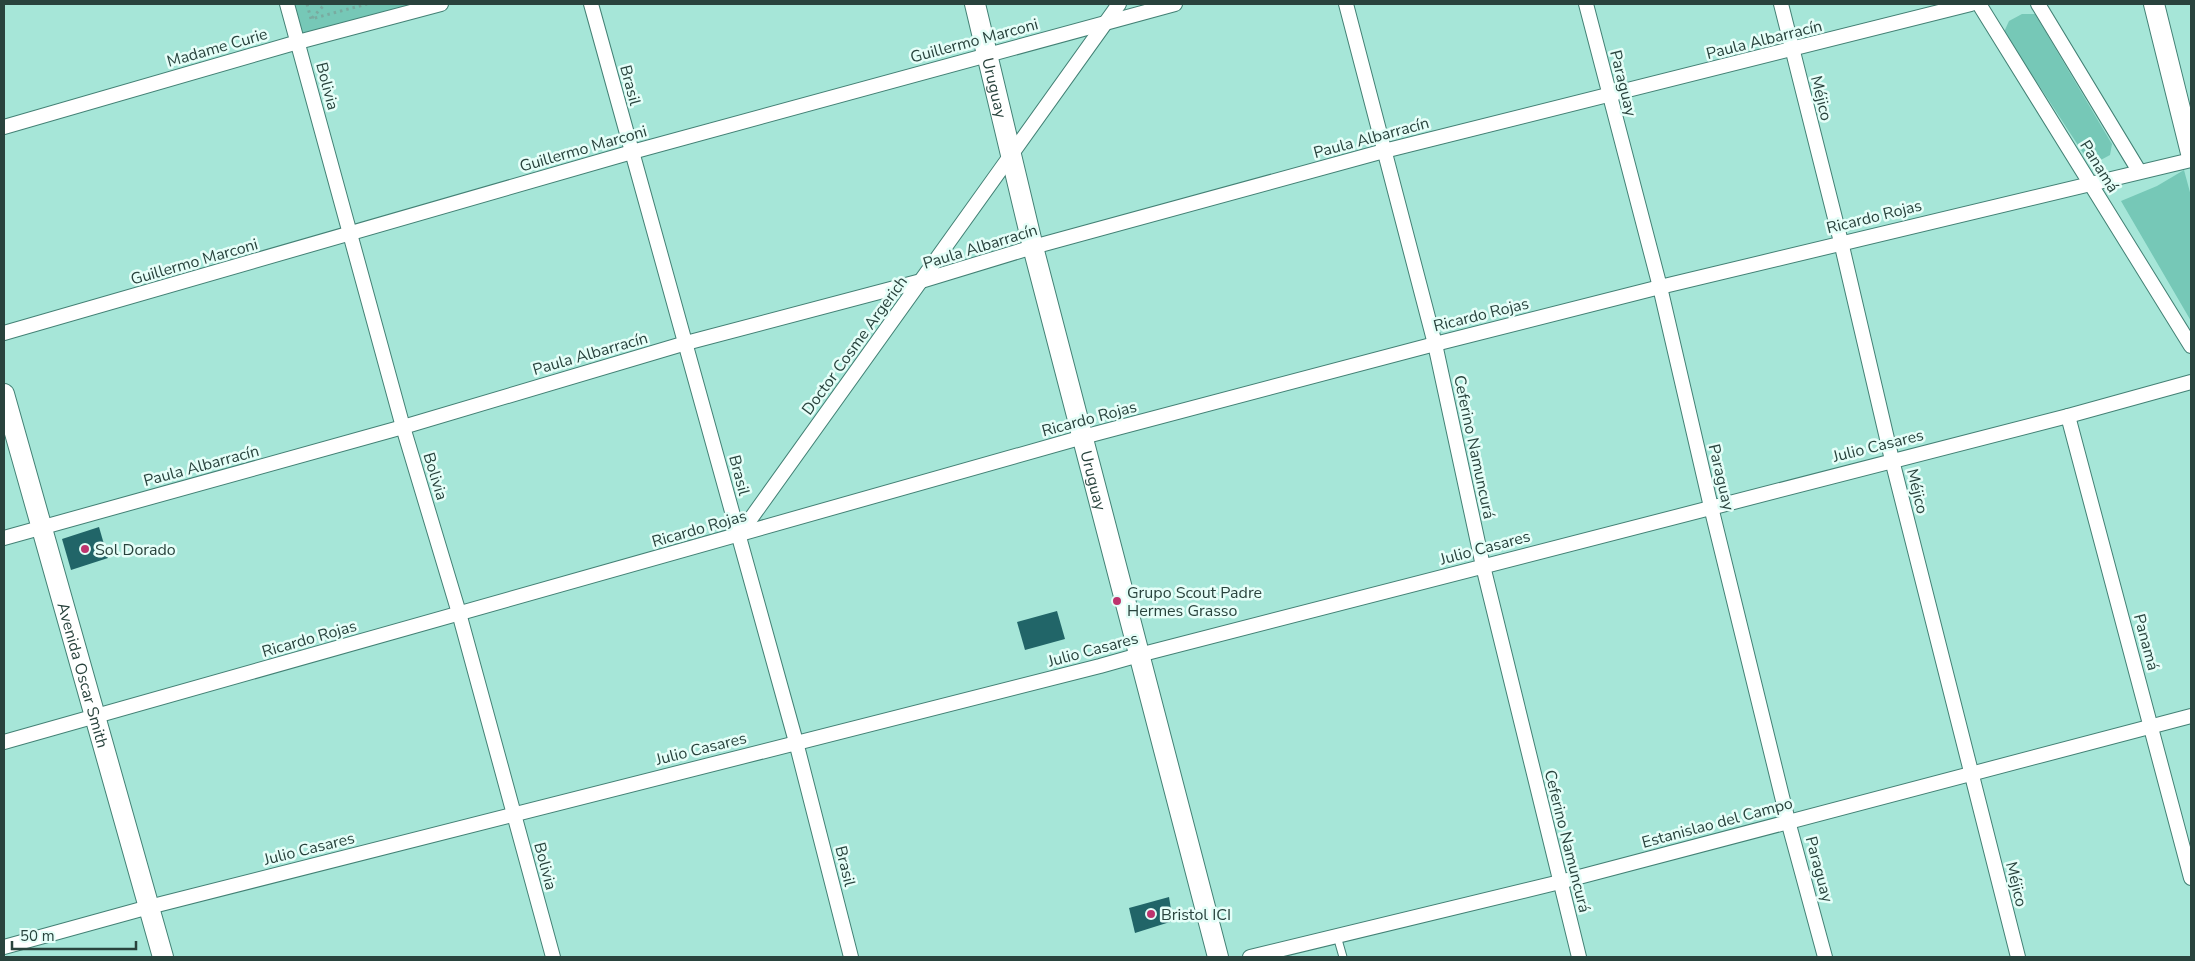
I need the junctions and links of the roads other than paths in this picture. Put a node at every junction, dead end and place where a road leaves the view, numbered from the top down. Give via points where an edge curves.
1 (287, 4) edge
2 (441, 4) edge
3 (591, 4) edge
4 (975, 4) edge
5 (1119, 4) edge
6 (1174, 4) edge
7 (1346, 4) edge
8 (1586, 4) edge
9 (1781, 4) edge
10 (1971, 4) edge
11 (1979, 4) edge
12 (2038, 4) edge
13 (2154, 4) edge
14 (1105, 23) junction
15 (298, 42) junction
16 (1792, 50) junction
17 (988, 55) junction
18 (1609, 94) junction
19 (4, 127) edge
20 (1384, 151) junction
21 (632, 152) junction
22 (2191, 152) edge
23 (1011, 153) junction
24 (2139, 171) junction
25 (2090, 183) junction
26 (351, 234) junction
27 (1841, 242) junction
28 (1033, 248) junction
29 (921, 282) junction
30 (1660, 287) junction
31 (4, 333) edge
32 (686, 343) junction
33 (1435, 344) junction
34 (2191, 346) edge
35 (2191, 382) edge
36 (4, 394) edge
37 (2068, 416) junction
38 (403, 427) junction
39 (1083, 437) junction
40 (1892, 460) junction
41 (1711, 507) junction
42 (42, 527) junction
43 (739, 535) junction
44 (4, 538) edge
45 (1483, 566) junction
46 (459, 613) junction
47 (1139, 655) junction
48 (95, 716) junction
49 (2191, 716) edge
50 (2151, 725) junction
51 (4, 742) edge
52 (796, 742) junction
53 (1972, 774) junction
54 (514, 815) junction
55 (1788, 821) junction
56 (2191, 878) edge
57 (1560, 882) junction
58 (149, 907) junction
59 (1337, 936) junction
60 (4, 947) edge
61 (163, 957) edge
62 (553, 957) edge
63 (851, 957) edge
64 (1218, 957) edge
65 (1250, 957) edge
66 (1343, 957) edge
67 (1579, 957) edge
68 (1825, 957) edge
69 (2018, 957) edge

1 - 15 street, Bolivia
2 - 15 street, Madame Curie
3 - 21 street, Brasil
4 - 17 street, Uruguay
5 - 14 street, Doctor Cosme Argerich
6 - 14 street, Guillermo Marconi
7 - 20 street, Ceferino Namuncurá
8 - 18 street, Paraguay
9 - 16 street, Méjico
10 - 16 street, Paula Albarracín
11 - 25 street, Panamá
12 - 24 street, Panamá
13 - 22 street
14 - 17 street, Guillermo Marconi
14 - 23 street, Doctor Cosme Argerich
15 - 19 street, Madame Curie
15 - 26 street, Bolivia
16 - 18 street, Paula Albarracín
16 - 27 street, Méjico
17 - 21 street, Guillermo Marconi
17 - 23 street, Uruguay
18 - 20 street, Paula Albarracín
18 - 30 street, Paraguay
20 - 28 street, Paula Albarracín
20 - 33 street, Ceferino Namuncurá
21 - 26 street, Guillermo Marconi
21 - 32 street, Brasil
22 - 24 street, Ricardo Rojas
23 - 28 street, Uruguay
23 - 29 street, Doctor Cosme Argerich
24 - 25 street, Ricardo Rojas
25 - 27 street, Ricardo Rojas
25 - 34 street, Panamá
26 - 31 street, Guillermo Marconi
26 - 38 street, Bolivia
27 - 30 street, Ricardo Rojas
27 - 40 street, Méjico
28 - 29 street, Paula Albarracín
28 - 39 street, Uruguay
29 - 32 street, Paula Albarracín
29 - 43 street, Doctor Cosme Argerich
30 - 33 street, Ricardo Rojas
30 - 41 street, Paraguay
32 - 38 street, Paula Albarracín
32 - 43 street, Brasil
33 - 39 street, Ricardo Rojas
33 - 45 street, Ceferino Namuncurá
35 - 37 street, Julio Casares
36 - 42 street, Avenida Oscar Smith
37 - 40 street, Julio Casares
37 - 50 street, Panamá
38 - 42 street, Paula Albarracín
38 - 46 street, Bolivia
39 - 43 street, Ricardo Rojas
39 - 47 street, Uruguay
40 - 41 street, Julio Casares
40 - 53 street, Méjico
41 - 45 street, Julio Casares
41 - 55 street, Paraguay
42 - 44 street, Paula Albarracín
42 - 48 street, Avenida Oscar Smith
43 - 46 street, Ricardo Rojas
43 - 52 street, Brasil
45 - 47 street, Julio Casares
45 - 57 street, Ceferino Namuncurá
46 - 48 street, Ricardo Rojas
46 - 54 street, Bolivia
47 - 52 street, Julio Casares
47 - 64 street, Uruguay
48 - 51 street, Ricardo Rojas
48 - 58 street, Avenida Oscar Smith
49 - 50 street, Estanislao del Campo
50 - 53 street, Estanislao del Campo
50 - 56 street, Panamá
52 - 54 street, Julio Casares
52 - 63 street, Brasil
53 - 55 street, Estanislao del Campo
53 - 69 street, Méjico
54 - 58 street, Julio Casares
54 - 62 street, Bolivia
55 - 57 street, Estanislao del Campo
55 - 68 street, Paraguay
57 - 59 street, Estanislao del Campo
57 - 67 street, Ceferino Namuncurá
58 - 60 street, Julio Casares
58 - 61 street, Avenida Oscar Smith
59 - 65 street, Estanislao del Campo
59 - 66 lane

